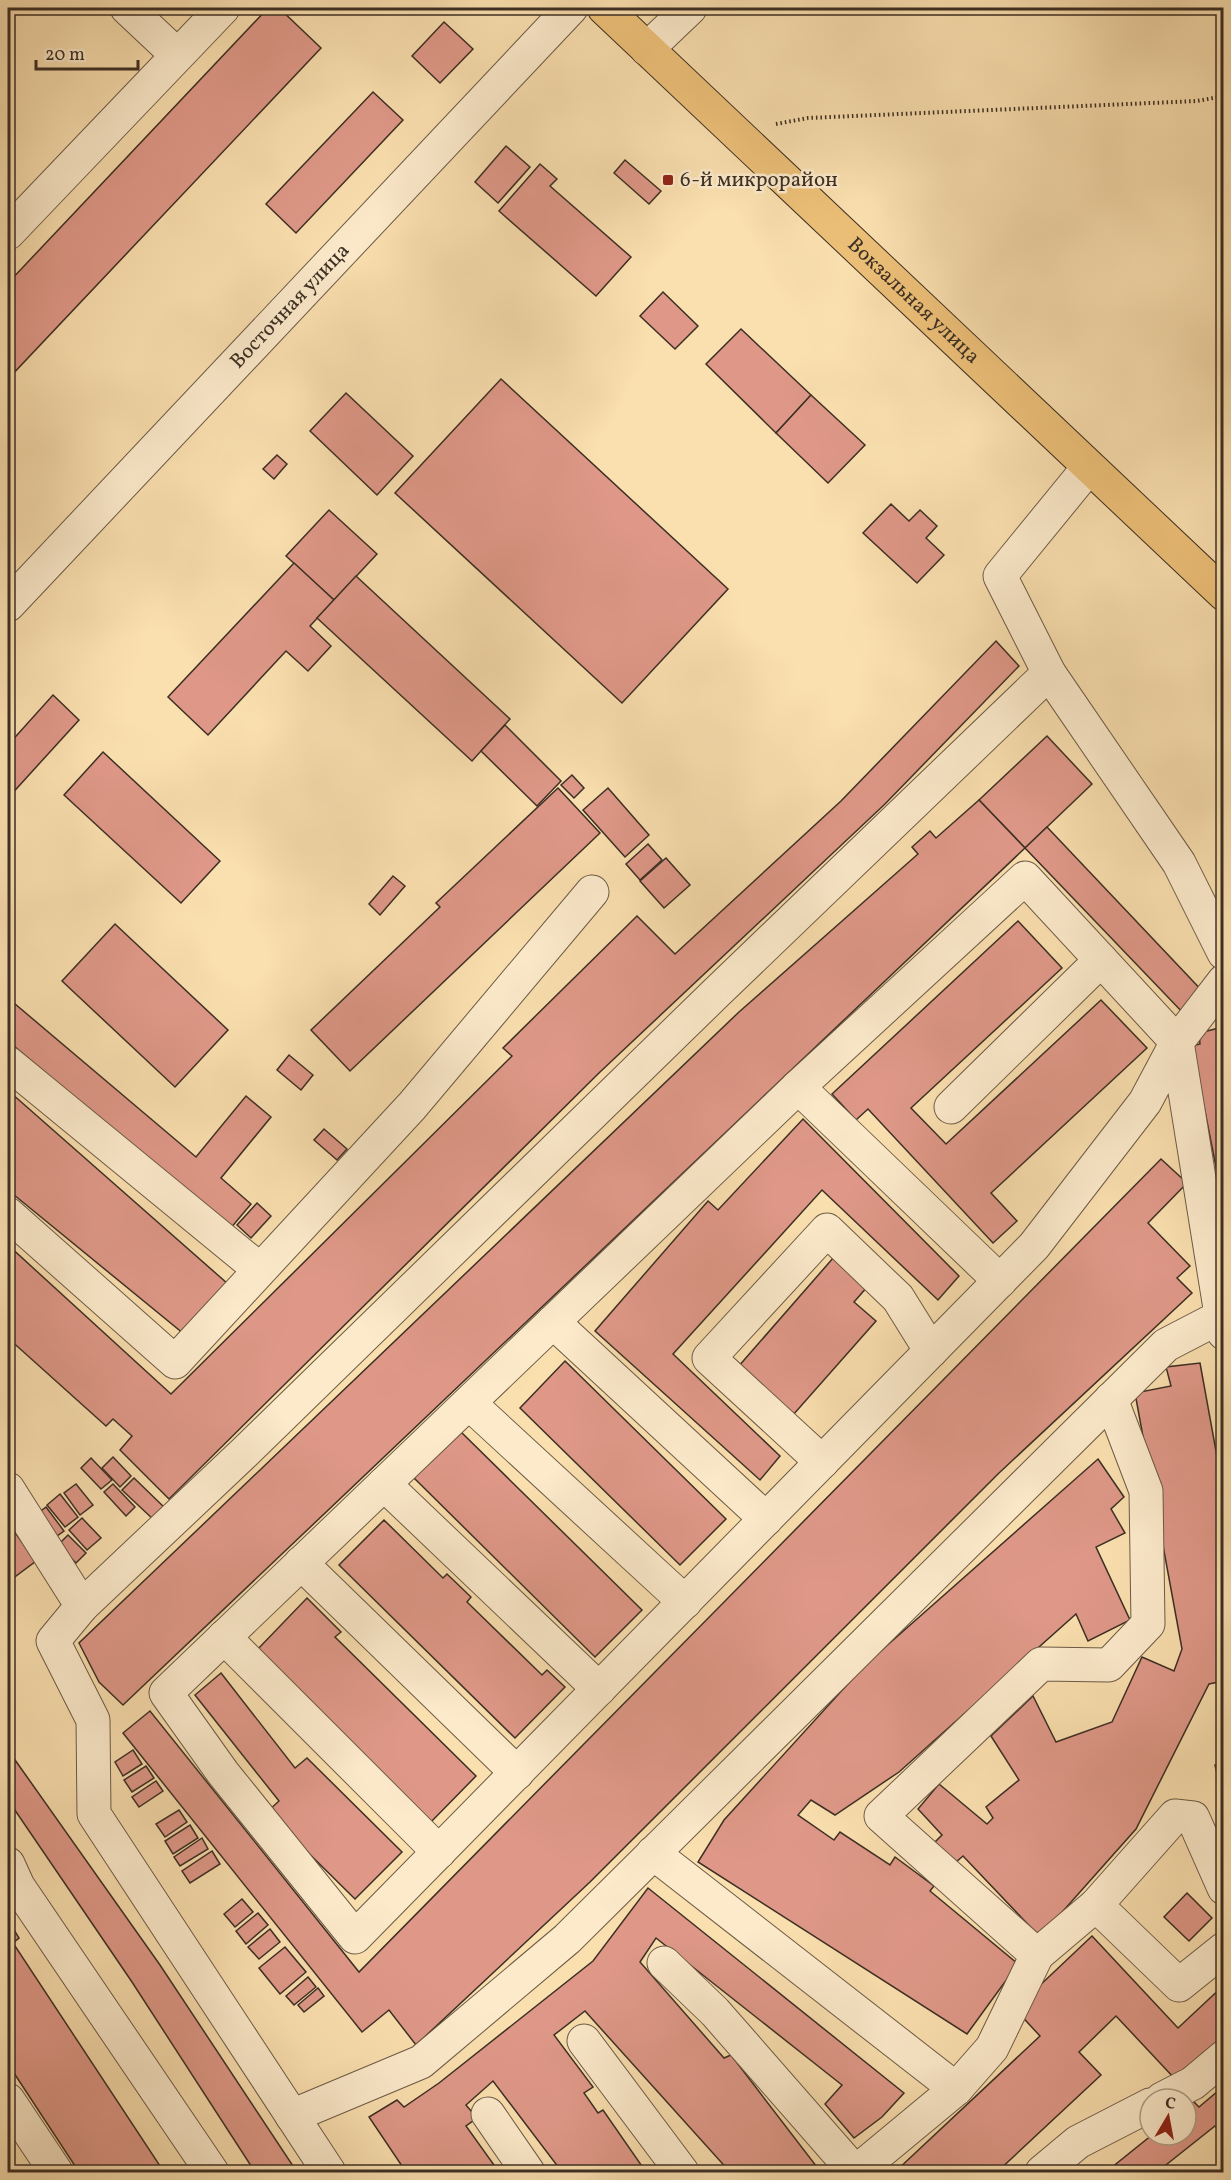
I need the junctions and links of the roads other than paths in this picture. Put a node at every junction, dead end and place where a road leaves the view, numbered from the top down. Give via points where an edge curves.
1 (127, 8) edge
2 (223, 8) edge
3 (571, 8) edge
4 (603, 8) edge
5 (690, 8) edge
6 (647, 49) junction
7 (177, 55) junction
8 (8, 233) edge
9 (1089, 467) junction
10 (1224, 594) edge
11 (8, 605) edge
12 (1049, 673) junction
13 (592, 892) dead end
14 (1224, 953) edge
15 (1101, 960) junction
16 (1224, 981) edge
17 (1177, 1042) junction
18 (8, 1063) edge
19 (798, 1087) junction
20 (951, 1107) dead end
21 (8, 1214) edge
22 (259, 1269) junction
23 (1000, 1281) junction
24 (553, 1322) junction
25 (1222, 1325) edge
26 (931, 1351) junction
27 (1111, 1399) junction
28 (469, 1403) junction
29 (822, 1462) junction
30 (384, 1484) junction
31 (8, 1489) edge
32 (766, 1519) junction
33 (301, 1563) junction
34 (685, 1602) junction
35 (82, 1606) junction
36 (224, 1637) junction
37 (599, 1689) junction
38 (517, 1773) junction
39 (439, 1852) junction
40 (653, 1853) junction
41 (8, 1864) edge
42 (1224, 1888) edge
43 (1096, 1905) junction
44 (1224, 1949) edge
45 (1036, 1955) junction
46 (664, 1963) dead end
47 (584, 2041) dead end
48 (1224, 2057) edge
49 (1185, 2087) edge
50 (956, 2089) junction
51 (8, 2100) edge
52 (1138, 2111) edge
53 (488, 2114) dead end
54 (292, 2116) junction
55 (56, 2172) edge
56 (212, 2172) edge
57 (329, 2172) edge
58 (528, 2172) edge
59 (682, 2172) edge
60 (855, 2172) edge
61 (1042, 2172) edge

1 - 7 street
2 - 7 street
3 - 11 street, Восточная улица
4 - 6 main road, Вокзальная улица
5 - 6 street
6 - 9 main road, Вокзальная улица
7 - 8 street
9 - 10 main road, Вокзальная улица
9 - 12 street via 1000,576
12 - 14 street via 1179,863
12 - 35 street
13 - 22 street via 412,1106
15 - 17 street
15 - 19 street via 1025,878
15 - 20 street
16 - 17 street
17 - 23 street via 1145,1102 1035,1246
17 - 25 street
18 - 22 street
19 - 23 street
19 - 24 street
21 - 22 street via 175,1362
23 - 26 street
24 - 28 street
24 - 32 street
25 - 27 street via 1166,1345
26 - 29 street
26 - 29 street via 898,1299 827,1230 709,1358
27 - 40 street
27 - 45 street via 1146,1491 1149,1624 1109,1665 1041,1664 881,1816
28 - 30 street
28 - 34 street
29 - 32 street
30 - 33 street
30 - 37 street
31 - 35 street
32 - 34 street
33 - 36 street
33 - 38 street
34 - 37 street
35 - 54 street via 53,1641 93,1720 94,1814
36 - 39 street
36 - 39 street via 166,1693 223,1773 355,1937
37 - 38 street
38 - 39 street
40 - 50 street
40 - 54 street via 567,1939 421,2062
41 - 56 street via 18,1886
42 - 43 street via 1193,1818 1175,1816
43 - 44 street via 1179,1985
43 - 45 street
45 - 50 street via 992,2048
46 - 60 street via 715,2012
47 - 59 street
48 - 49 street
50 - 60 street
51 - 55 street
52 - 61 street via 1078,2142
53 - 58 street
54 - 57 street

